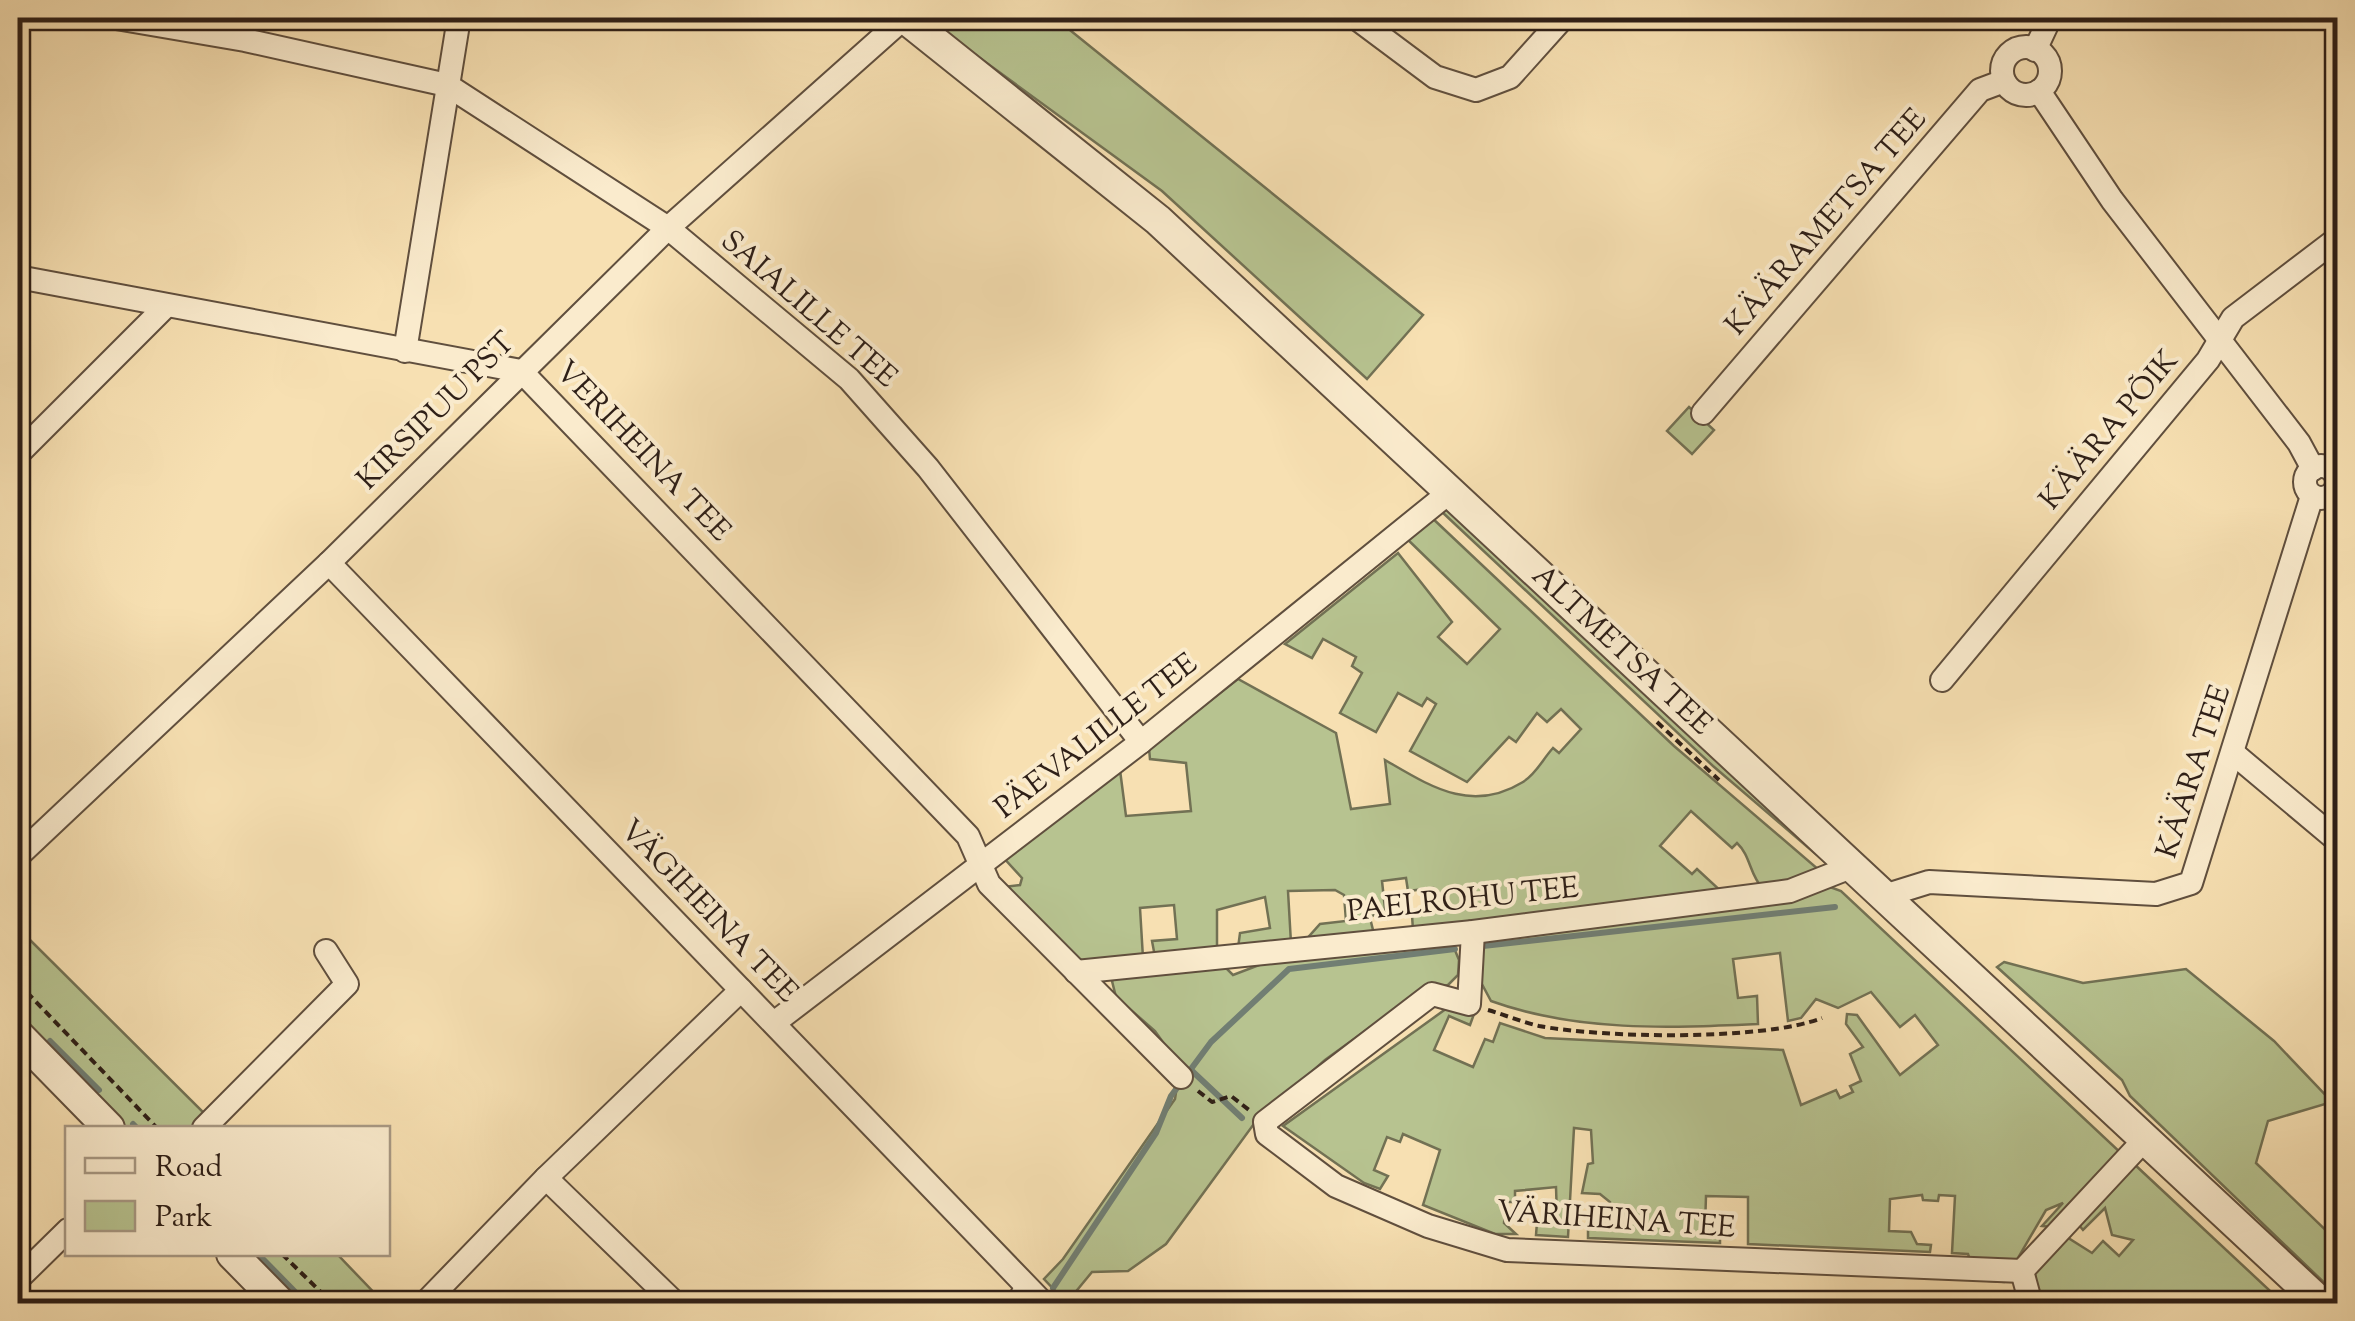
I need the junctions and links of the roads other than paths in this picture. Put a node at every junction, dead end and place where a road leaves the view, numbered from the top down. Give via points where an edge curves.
1 (116, 18) edge
2 (459, 18) edge
3 (904, 18) edge
4 (1356, 18) edge
5 (1563, 18) edge
6 (2050, 18) edge
7 (2036, 50) junction
8 (2004, 81) junction
9 (446, 85) junction
10 (2038, 90) junction
11 (668, 228) junction
12 (2338, 238) edge
13 (18, 277) edge
14 (166, 306) junction
15 (2219, 338) junction
16 (404, 351) junction
17 (521, 370) junction
18 (1703, 413) dead end
19 (18, 454) edge
20 (2313, 468) junction
21 (2336, 489) edge
22 (1451, 491) junction
23 (2312, 496) junction
24 (329, 562) junction
25 (1942, 680) dead end
26 (1141, 742) junction
27 (2233, 753) junction
28 (2338, 840) edge
29 (18, 856) edge
30 (981, 866) junction
31 (1851, 867) junction
32 (1884, 896) junction
33 (1473, 932) junction
34 (326, 951) dead end
35 (1076, 972) junction
36 (741, 990) junction
37 (774, 1023) junction
38 (23, 1050) edge
39 (1184, 1080) road end
40 (107, 1126) edge
41 (206, 1126) edge
42 (2146, 1138) junction
43 (546, 1178) junction
44 (65, 1233) edge
45 (234, 1256) edge
46 (2022, 1270) junction
47 (18, 1279) edge
48 (1023, 1282) junction
49 (281, 1304) edge
50 (424, 1304) edge
51 (676, 1304) edge
52 (1011, 1304) edge
53 (1044, 1304) edge
54 (2031, 1304) edge
55 (2322, 1304) edge

1 - 9 street
2 - 9 street
3 - 11 street, KIRSIPUU PST
3 - 22 street, ALTMETSA TEE via 1158,220
4 - 5 street via 1435,77 1476,90 1510,77
6 - 7 street
7 - 8 street via 2011,52 2002,65
7 - 10 street via 2049,66
8 - 10 street via 2022,94
8 - 18 street, KÄÄRAMETSA TEE via 1980,90
9 - 11 street, SAIALILLE TEE
9 - 16 street
10 - 15 street via 2112,200
11 - 17 street, KIRSIPUU PST
11 - 26 street, SAIALILLE TEE via 849,379 928,468
12 - 15 street, KÄÄRA PÕIK via 2233,318
13 - 14 street, VERIHEINA TEE
14 - 16 street, VERIHEINA TEE
14 - 19 street
15 - 20 street
15 - 25 street, KÄÄRA PÕIK via 2208,360
16 - 17 street, VERIHEINA TEE
17 - 24 street, KIRSIPUU PST
17 - 30 street, VERIHEINA TEE via 968,836
20 - 21 street via 2331,470
20 - 23 street via 2304,482
21 - 23 street via 2326,498
22 - 26 street, PÄEVALILLE TEE
22 - 31 street, ALTMETSA TEE
23 - 27 street, KÄÄRA TEE
24 - 29 street, KIRSIPUU PST
24 - 36 street, VÄGIHEINA TEE
26 - 30 street, PÄEVALILLE TEE
27 - 28 street
27 - 32 street, KÄÄRA TEE via 2199,869 2178,890 1929,882
30 - 35 street via 989,884
30 - 37 street, PÄEVALILLE TEE
31 - 32 street, ALTMETSA TEE
31 - 33 street, PAELROHU TEE via 1790,891
32 - 42 street, ALTMETSA TEE
33 - 35 street, PAELROHU TEE
33 - 46 street, VÄRIHEINA TEE via 1469,1004 1432,994 1265,1122 1267,1134 1336,1186 1428,1226 1507,1250
34 - 41 street via 348,984
35 - 39 street
36 - 37 street, VÄGIHEINA TEE
36 - 43 street
37 - 48 street, VÄGIHEINA TEE
38 - 40 street
42 - 46 street
42 - 55 street, ALTMETSA TEE
43 - 50 street
43 - 51 street
44 - 47 street
45 - 49 street
46 - 54 street
48 - 52 lane
48 - 53 street, VÄGIHEINA TEE

